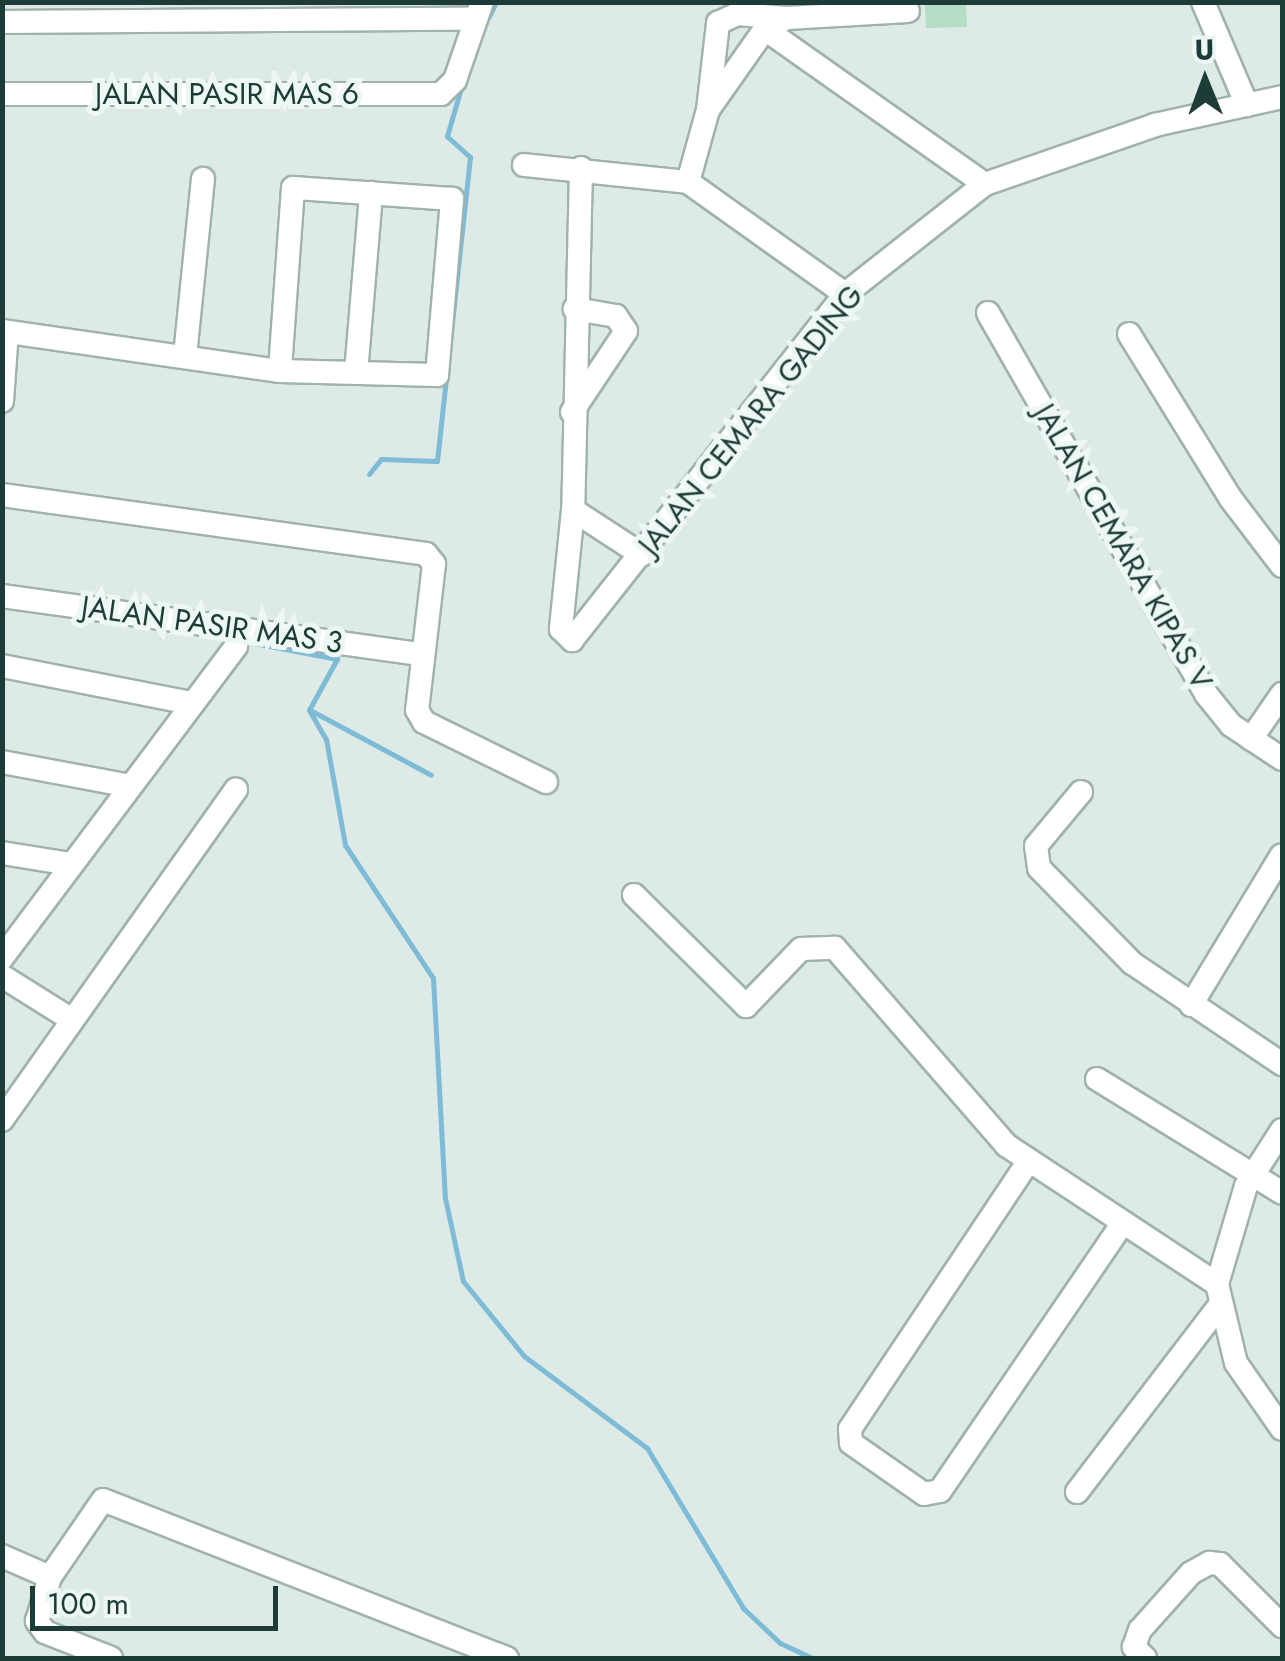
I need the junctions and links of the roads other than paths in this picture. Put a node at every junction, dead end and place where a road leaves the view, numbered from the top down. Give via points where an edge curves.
1 (1203, 2) edge
2 (479, 10) edge
3 (908, 11) dead end
4 (786, 18) junction
5 (2, 22) edge
6 (766, 30) junction
7 (2, 94) edge
8 (1282, 97) edge
9 (1247, 105) junction
10 (708, 110) junction
11 (524, 165) dead end
12 (581, 168) junction
13 (203, 179) dead end
14 (688, 182) junction
15 (986, 184) junction
16 (371, 194) junction
17 (845, 294) junction
18 (575, 309) junction
19 (988, 313) dead end
20 (5, 332) edge
21 (1128, 334) dead end
22 (185, 356) junction
23 (280, 370) junction
24 (356, 373) junction
25 (2, 401) edge
26 (572, 412) junction
27 (2, 495) edge
28 (573, 510) junction
29 (642, 556) junction
30 (1282, 566) edge
31 (2, 596) edge
32 (236, 646) dead end
33 (422, 654) junction
34 (2, 666) edge
35 (1282, 694) edge
36 (190, 703) junction
37 (1251, 739) junction
38 (1282, 759) edge
39 (2, 762) edge
40 (546, 782) dead end
41 (130, 786) junction
42 (236, 790) dead end
43 (1080, 792) dead end
44 (2, 853) edge
45 (1282, 855) edge
46 (71, 864) junction
47 (634, 895) dead end
48 (2, 958) edge
49 (2, 976) edge
50 (1191, 1005) junction
51 (69, 1018) junction
52 (1282, 1064) edge
53 (1096, 1079) dead end
54 (2, 1120) edge
55 (1282, 1130) edge
56 (1028, 1162) junction
57 (1252, 1177) junction
58 (1282, 1193) edge
59 (1122, 1224) junction
60 (1218, 1295) junction
61 (1282, 1429) edge
62 (1077, 1492) dead end
63 (2, 1556) edge
64 (50, 1577) junction
65 (1282, 1626) edge
66 (77, 1651) edge
67 (110, 1658) edge
68 (508, 1658) edge
69 (1145, 1658) edge

1 - 9 street
2 - 5 street
2 - 7 street, JALAN PASIR MAS 6 via 450,89
3 - 4 street
4 - 6 street
4 - 10 street via 737,14 718,23
6 - 10 street
6 - 15 street
8 - 9 street, JALAN CEMARA GADING
9 - 15 street, JALAN CEMARA GADING via 1130,133
10 - 14 street
11 - 12 street
12 - 14 street
12 - 18 street
13 - 22 street
14 - 17 street
15 - 17 street, JALAN CEMARA GADING
16 - 23 street via 293,188
16 - 24 street
16 - 24 street via 452,199 449,238 437,376
17 - 29 street, JALAN CEMARA GADING
18 - 26 street
18 - 26 street via 616,316 626,331
19 - 37 street, JALAN CEMARA KIPAS V via 1206,694
20 - 22 street
20 - 25 street
21 - 30 street via 1231,499
22 - 23 street
23 - 24 street
26 - 28 street
27 - 33 street via 423,552 434,564
28 - 29 street
28 - 29 street, JALAN CEMARA GADING via 561,629 572,640
31 - 33 street, JALAN PASIR MAS 3
32 - 36 street
33 - 40 street via 415,701 424,722
34 - 36 street
35 - 37 street
36 - 41 street
37 - 38 street, JALAN CEMARA KIPAS V
39 - 41 street
41 - 46 street
42 - 51 street
43 - 50 street via 1039,841 1035,860 1108,944
44 - 46 street
45 - 50 street
46 - 48 street
47 - 56 street via 746,1006 801,949 834,948 983,1123
49 - 51 street
50 - 52 street
51 - 54 street
53 - 57 street
55 - 57 street
56 - 59 street
56 - 59 street via 850,1430 852,1443 924,1494 940,1491
57 - 58 street
57 - 60 street
59 - 60 street
60 - 61 street via 1236,1363
60 - 62 street
63 - 64 street
64 - 66 street via 37,1621
64 - 68 street via 98,1504 108,1500
65 - 69 street via 1231,1573 1208,1563 1190,1573 1140,1630 1134,1647
66 - 67 street

